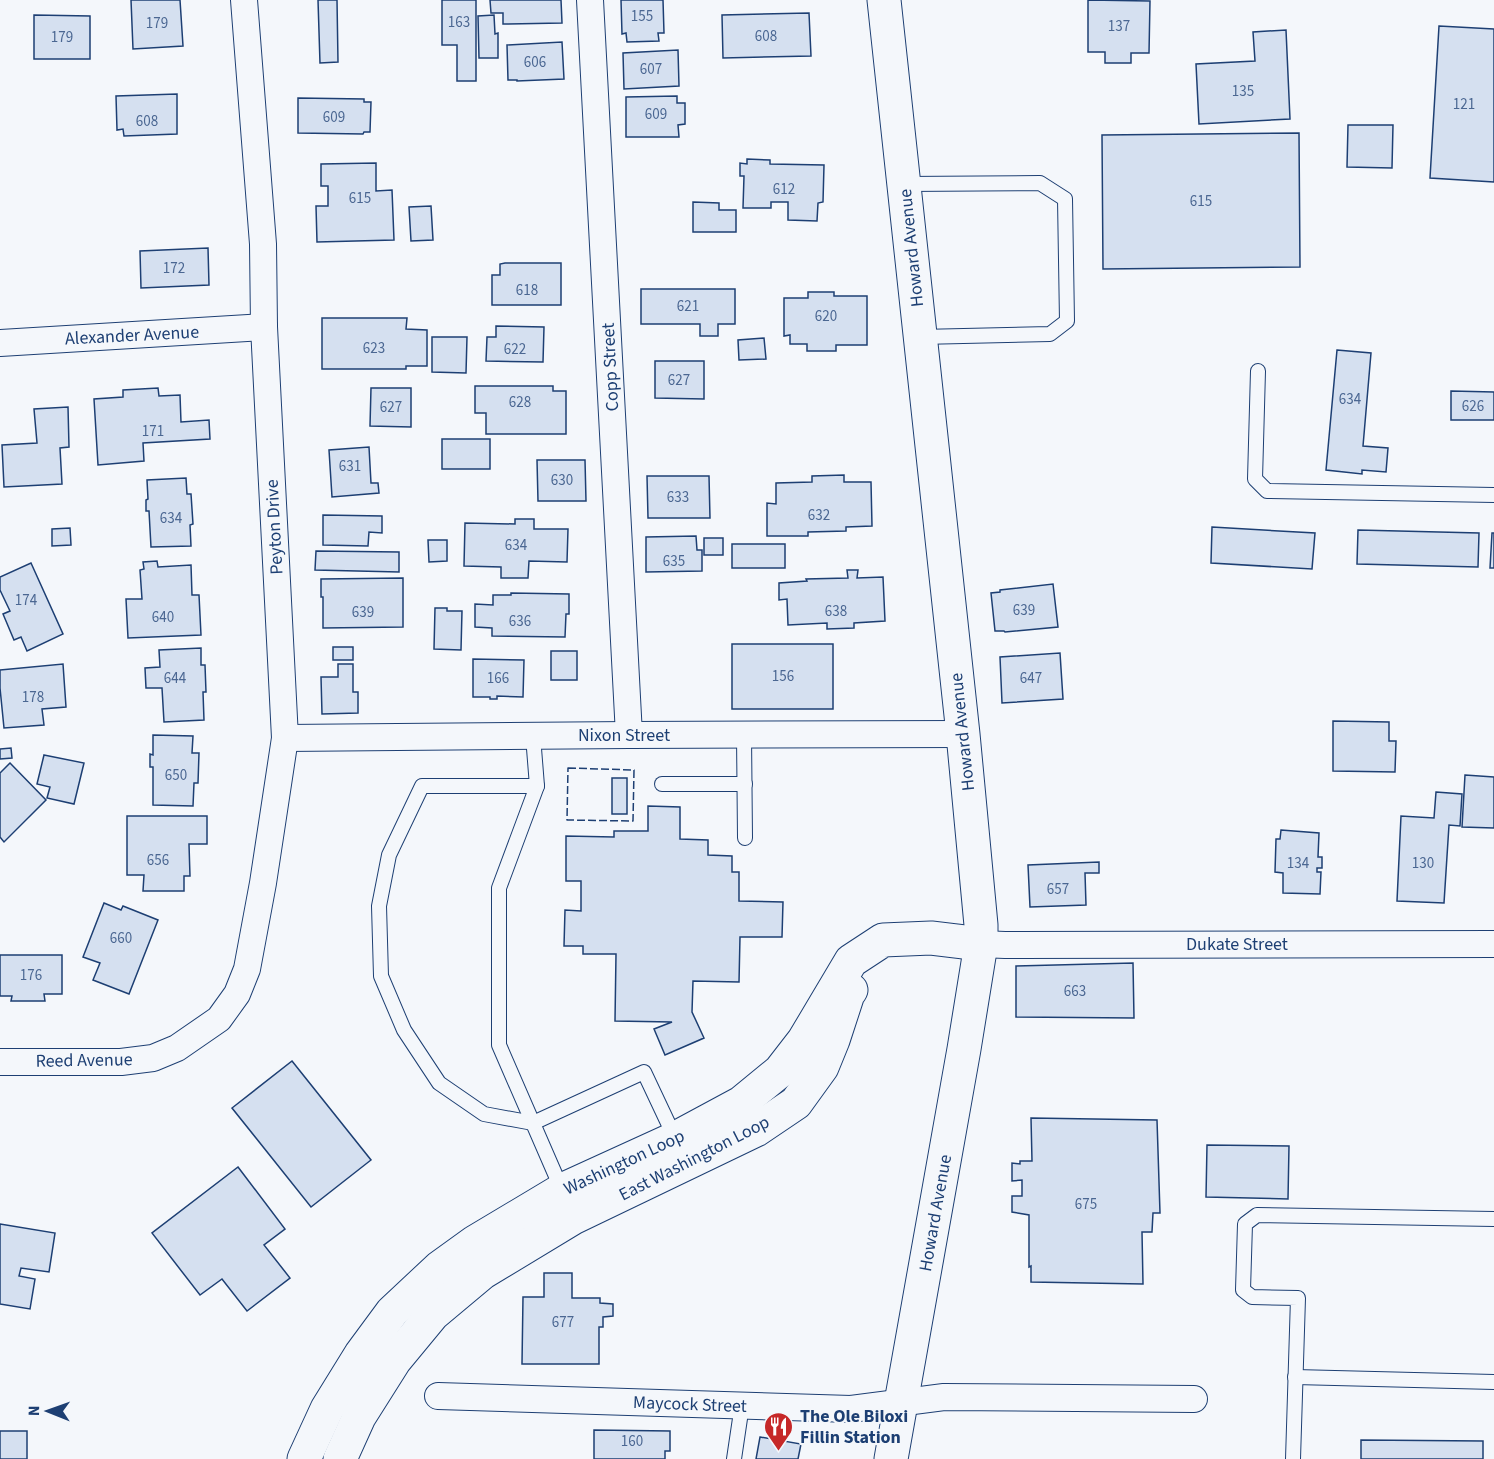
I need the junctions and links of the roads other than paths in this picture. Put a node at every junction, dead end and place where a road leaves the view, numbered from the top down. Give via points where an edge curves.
1 (244, 0) edge
2 (590, 0) edge
3 (884, 0) edge
4 (904, 184) junction
5 (264, 327) junction
6 (920, 337) junction
7 (0, 343) edge
8 (1258, 371) dead end
9 (1494, 495) edge
10 (963, 734) junction
11 (630, 735) junction
12 (744, 735) junction
13 (533, 736) junction
14 (285, 738) junction
15 (662, 784) dead end
16 (745, 784) junction
17 (537, 786) junction
18 (745, 838) dead end
19 (981, 944) junction
20 (1494, 944) edge
21 (198, 1034) joint
22 (0, 1062) edge
23 (533, 1123) junction
24 (682, 1150) junction
25 (568, 1204) junction
26 (1494, 1219) edge
27 (1295, 1377) junction
28 (1494, 1382) edge
29 (438, 1396) dead end
30 (1194, 1399) dead end
31 (902, 1403) junction
32 (742, 1406) junction
33 (304, 1459) edge
34 (340, 1459) edge
35 (734, 1459) edge
36 (891, 1459) edge
37 (1293, 1459) edge

1 - 5 street, Peyton Drive via 263,244
2 - 11 street, Copp Street
3 - 4 main road, Howard Avenue
4 - 6 main road, Howard Avenue
4 - 6 lane via 1040,183 1065,199 1067,321 1050,334
5 - 7 street, Alexander Avenue
5 - 14 street, Peyton Drive
6 - 10 main road, Howard Avenue
8 - 9 lane via 1255,479 1268,491
10 - 12 street, Nixon Street
10 - 19 main road, Howard Avenue
11 - 12 street, Nixon Street
11 - 13 street, Nixon Street
12 - 16 lane
13 - 14 street, Nixon Street
13 - 17 lane
14 - 21 street, Peyton Drive via 247,969 237,994 219,1019
15 - 16 lane
16 - 18 lane
17 - 23 lane via 499,888 499,1046
17 - 23 lane via 422,786 389,855 379,906 381,976 404,1030 439,1083 484,1114
19 - 20 street, Dukate Street
19 - 24 main road, East Washington Loop via 930,955 889,956 866,971 848,994 822,1067 796,1103 756,1130
19 - 31 main road, Howard Avenue
21 - 22 street, Reed Avenue via 153,1058 121,1062
23 - 24 lane via 644,1071
23 - 25 lane
24 - 25 main road, East Washington Loop
25 - 33 main road, Washington Loop via 475,1242 439,1268 392,1312 327,1409
25 - 34 main road, East Washington Loop via 433,1314 395,1360 359,1417
26 - 27 lane via 1257,1215 1245,1224 1243,1290 1252,1297 1298,1298
27 - 28 lane
27 - 37 lane
29 - 32 street, Maycock Street
30 - 31 street, Maycock Street via 944,1397
31 - 32 street, Maycock Street via 851,1409
31 - 36 main road, Howard Avenue
32 - 35 lane

